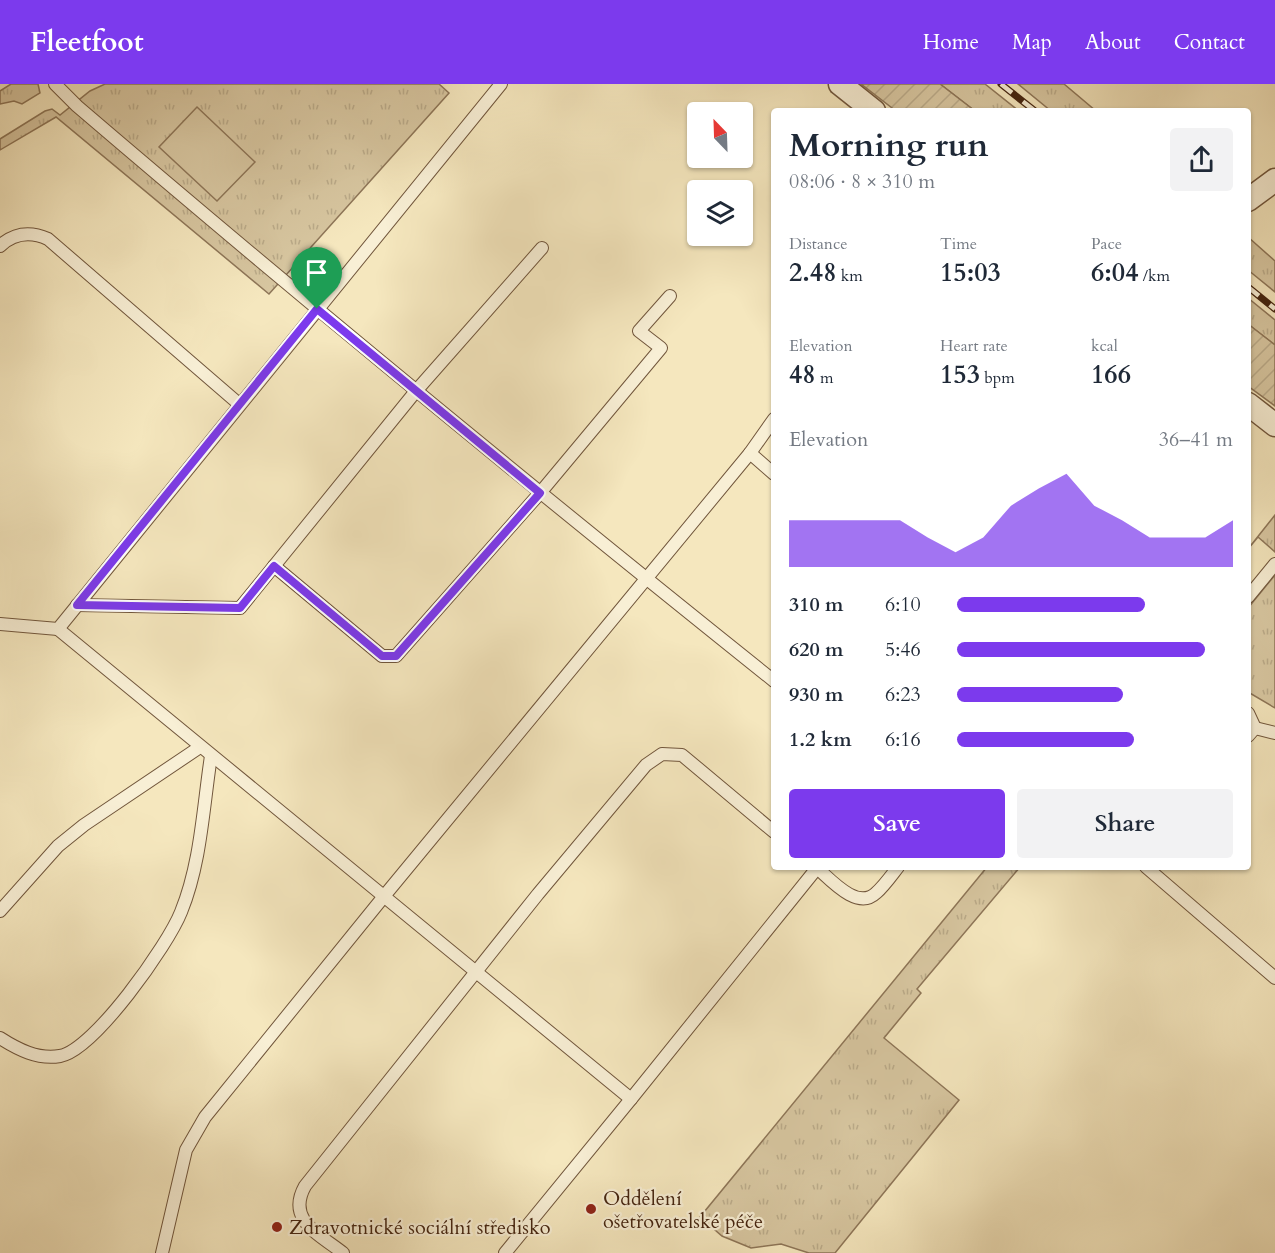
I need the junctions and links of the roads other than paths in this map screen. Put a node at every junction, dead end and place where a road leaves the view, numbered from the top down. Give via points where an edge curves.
1 (55, 84) edge
2 (501, 84) edge
3 (840, 84) edge
4 (870, 108) edge
5 (1275, 180) edge
6 (1251, 198) edge
7 (0, 246) edge
8 (542, 248) dead end
9 (670, 296) dead end
10 (317, 309) junction
11 (416, 391) junction
12 (239, 404) junction
13 (1251, 406) edge
14 (771, 423) edge
15 (1275, 425) edge
16 (750, 453) junction
17 (771, 471) edge
18 (540, 493) junction
19 (1275, 564) edge
20 (274, 566) junction
21 (647, 579) junction
22 (1251, 593) edge
23 (77, 605) junction
24 (0, 624) edge
25 (58, 629) junction
26 (771, 679) edge
27 (1252, 732) edge
28 (1275, 733) edge
29 (200, 747) junction
30 (211, 756) junction
31 (771, 829) edge
32 (815, 870) edge
33 (819, 870) edge
34 (896, 870) edge
35 (1149, 870) edge
36 (385, 895) junction
37 (0, 912) edge
38 (477, 971) junction
39 (1275, 978) edge
40 (0, 1038) edge
41 (631, 1099) junction
42 (162, 1253) edge
43 (342, 1253) edge
44 (505, 1253) edge

1 - 10 lane
2 - 10 lane
3 - 4 street
5 - 6 street
7 - 12 lane via 25,233 48,239
8 - 11 lane
9 - 18 lane via 639,331 661,348
10 - 11 lane
10 - 12 lane
11 - 18 lane
11 - 20 lane
12 - 23 lane
13 - 15 street
14 - 16 lane
16 - 17 lane
16 - 21 lane
18 - 20 lane via 396,656 382,656
18 - 21 lane
19 - 22 lane
20 - 23 lane via 240,608
21 - 26 lane
21 - 36 lane
23 - 25 lane
24 - 25 lane
25 - 29 lane
27 - 28 lane
29 - 30 lane
29 - 37 lane via 58,846
30 - 36 lane
30 - 40 lane via 198,854 180,914 116,1010 90,1040 61,1056 30,1054
31 - 38 lane via 682,755 662,754 646,765
32 - 41 lane
33 - 34 lane via 850,896 862,899 875,895
35 - 39 lane
36 - 38 lane
36 - 42 lane via 200,1126 186,1150
38 - 41 lane
38 - 43 lane via 300,1194 299,1214 304,1223
41 - 44 lane

